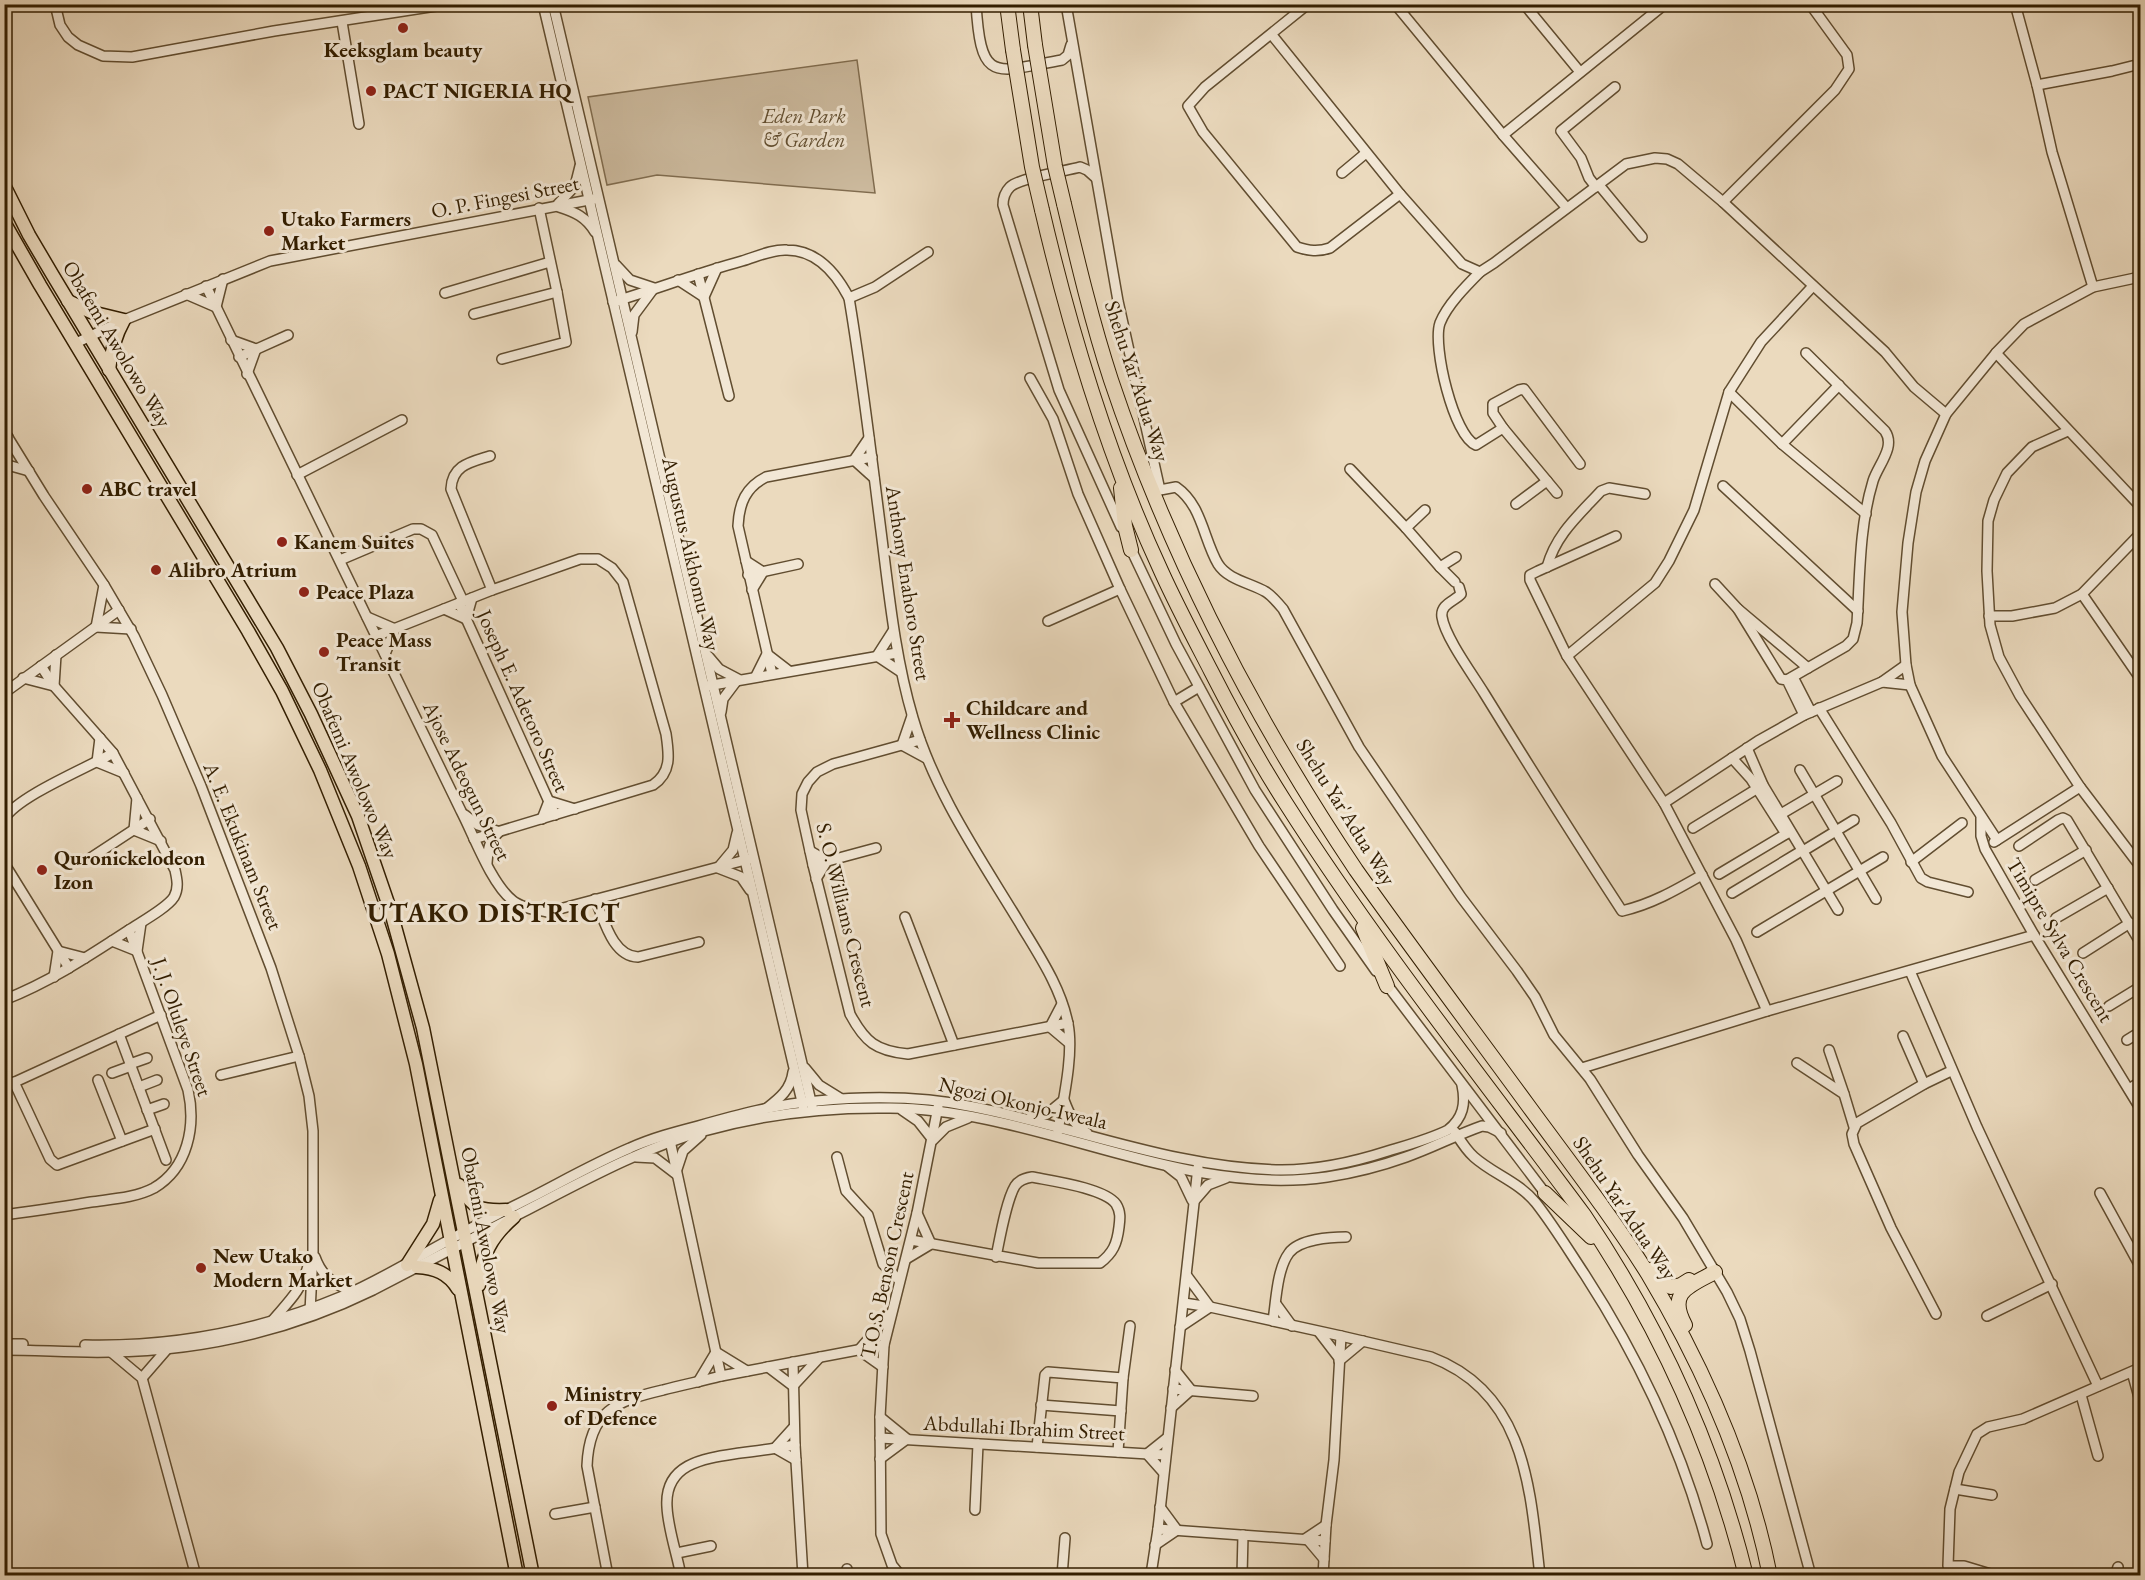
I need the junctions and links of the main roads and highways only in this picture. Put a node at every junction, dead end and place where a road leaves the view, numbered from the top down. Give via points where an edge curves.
1 (1030, 4) edge
2 (1007, 7) edge
3 (4, 185) edge
4 (4, 222) edge
5 (68, 301) junction
6 (110, 369) junction
7 (1113, 451) junction
8 (1160, 490) road end
9 (1175, 547) junction
10 (1131, 550) road end
11 (1345, 892) junction
12 (1387, 986) road end
13 (454, 1176) junction
14 (441, 1193) junction
15 (1545, 1193) road end
16 (1618, 1229) junction
17 (1610, 1254) junction
18 (461, 1294) junction
19 (477, 1298) junction
20 (1708, 1392) junction
21 (517, 1575) edge
22 (533, 1575) edge
23 (1746, 1575) edge
24 (1770, 1575) edge

1 - 9 highway, Shehu Yar'Adua Way, bridge via 1055,166 1079,267 1127,428
2 - 7 highway, Shehu Yar'Adua Way, bridge via 1042,210 1069,317
3 - 5 main road, Obafemi Awolowo Way
4 - 14 main road, Obafemi Awolowo Way via 248,631 325,780 359,866 393,971
5 - 6 main road, Obafemi Awolowo Way
5 - 6 main road via 91,312 124,320 115,336
6 - 13 main road, Obafemi Awolowo Way via 282,656 358,816 416,997
7 - 10 highway
7 - 11 highway, Shehu Yar'Adua Way via 1162,572 1227,702 1284,801
8 - 9 highway
9 - 16 highway, Shehu Yar'Adua Way via 1234,666 1323,820
11 - 12 highway
11 - 17 highway, Shehu Yar'Adua Way
13 - 19 main road, Obafemi Awolowo Way
13 - 19 main road via 478,1208 510,1214 487,1250
14 - 18 main road, Obafemi Awolowo Way
14 - 18 main road via 433,1224 412,1266 440,1271
15 - 17 highway
16 - 20 highway, Shehu Yar'Adua Way via 1668,1310
16 - 20 highway via 1644,1255 1665,1286 1681,1285 1713,1269 1686,1289 1677,1305 1701,1360
17 - 23 highway, Shehu Yar'Adua Way via 1657,1336 1697,1421 1730,1513
18 - 21 main road, Obafemi Awolowo Way
19 - 22 main road, Obafemi Awolowo Way
20 - 24 highway, Shehu Yar'Adua Way via 1739,1467

